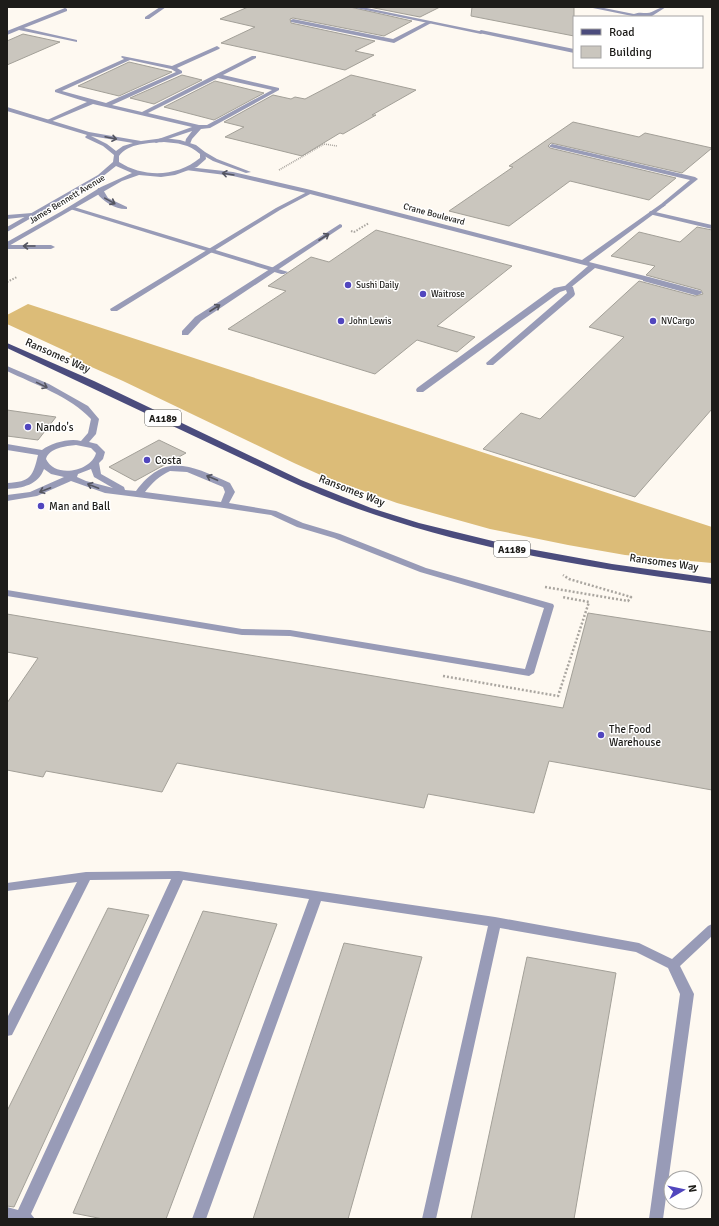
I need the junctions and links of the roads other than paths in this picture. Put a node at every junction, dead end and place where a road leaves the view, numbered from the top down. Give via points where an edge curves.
1 (162, 7) edge
2 (354, 7) edge
3 (591, 7) edge
4 (663, 7) edge
5 (65, 10) dead end
6 (147, 18) dead end
7 (293, 21) dead end
8 (430, 22) junction
9 (21, 29) junction
10 (7, 33) edge
11 (75, 41) dead end
12 (216, 48) dead end
13 (573, 51) edge
14 (121, 56) dead end
15 (254, 57) dead end
16 (130, 58) junction
17 (173, 68) junction
18 (218, 76) junction
19 (92, 102) junction
20 (107, 105) junction
21 (7, 109) edge
22 (144, 113) junction
23 (48, 121) junction
24 (199, 127) junction
25 (74, 130) junction
26 (153, 141) junction
27 (188, 143) junction
28 (552, 146) dead end
29 (203, 153) junction
30 (117, 154) junction
31 (116, 163) junction
32 (188, 169) junction
33 (139, 173) junction
34 (280, 184) junction
35 (100, 189) junction
36 (311, 192) junction
37 (72, 208) junction
38 (125, 208) dead end
39 (651, 213) junction
40 (32, 215) junction
41 (7, 217) edge
42 (338, 227) road end
43 (712, 227) edge
44 (7, 230) edge
45 (7, 246) edge
46 (51, 248) dead end
47 (212, 249) junction
48 (583, 263) junction
49 (593, 266) junction
50 (274, 269) junction
51 (284, 272) dead end
52 (569, 287) junction
53 (698, 293) dead end
54 (114, 309) dead end
55 (185, 333) dead end
56 (7, 345) edge
57 (490, 363) dead end
58 (7, 368) edge
59 (420, 390) dead end
60 (84, 443) junction
61 (7, 447) edge
62 (43, 457) junction
63 (95, 464) junction
64 (79, 472) junction
65 (62, 473) junction
66 (71, 477) junction
67 (7, 486) edge
68 (126, 492) junction
69 (138, 495) junction
70 (7, 498) edge
71 (224, 505) junction
72 (712, 581) edge
73 (7, 593) edge
74 (179, 875) junction
75 (86, 876) junction
76 (7, 887) edge
77 (317, 895) junction
78 (495, 922) junction
79 (712, 929) edge
80 (673, 965) junction
81 (7, 1031) edge
82 (7, 1214) edge
83 (25, 1218) edge
84 (199, 1219) edge
85 (429, 1219) edge
86 (656, 1219) edge

1 - 6 street
2 - 8 street
3 - 4 street via 635,16 650,15
5 - 9 street
7 - 8 street via 394,41
8 - 13 street
9 - 10 street
9 - 11 street
12 - 17 street
14 - 16 street
15 - 18 street
16 - 17 street
16 - 19 street via 57,91
17 - 20 street via 180,72
18 - 22 street
18 - 24 street via 277,89 208,127
19 - 20 street
19 - 23 street
20 - 22 street
21 - 23 street
22 - 24 street
23 - 25 street
24 - 26 street
24 - 27 street
25 -> 26 street via 119,139
25 - 30 street via 105,145
26 - 27 street
26 - 30 street via 129,146
27 - 29 street, Crane Boulevard
28 - 39 street via 695,180
29 - 32 street via 203,159
29 - 34 street, Crane Boulevard via 215,160
30 - 31 street
31 - 33 street via 129,171
31 - 40 street, James Bennett Avenue via 100,176
32 - 33 street via 164,174
34 -> 32 street, Crane Boulevard via 233,174
33 - 35 street, James Bennett Avenue via 116,180
34 - 36 street, Crane Boulevard
35 - 37 street, James Bennett Avenue
35 -> 38 street via 104,199
36 - 47 street
36 - 48 street, Crane Boulevard
37 - 45 street, James Bennett Avenue
37 - 47 street
39 - 43 street
39 - 48 street
40 - 41 street
40 - 44 street, James Bennett Avenue
50 -> 42 street
46 -> 45 street
47 - 50 street
47 - 54 street
48 - 49 street, Crane Boulevard
49 - 52 street
49 - 53 street, Crane Boulevard
50 - 51 street
55 -> 50 street via 198,319
52 - 57 street via 571,294
52 - 59 street via 557,290
56 - 72 main road, Ransomes Way / A1189 via 319,491 415,525 561,559
58 -> 60 street via 85,408 95,419 92,434
60 - 62 street via 57,445
60 - 63 street via 98,449 100,459
61 - 62 street
62 - 65 street via 48,468
62 - 67 street via 41,470 34,479 23,484
63 - 64 street
63 - 68 street via 97,475 101,479
64 - 65 street
64 - 66 street
65 - 66 street
68 -> 66 street via 100,489
66 -> 70 street via 42,491
68 - 69 street
69 - 71 street
71 -> 69 street via 230,492 227,484 178,466 169,468 149,480
71 - 73 street via 273,513 423,570 549,606 529,674 290,633 242,632
74 - 75 street
74 - 77 street
74 - 83 street
75 - 76 street
75 - 81 street
77 - 78 street
77 - 84 street
78 - 80 street via 639,948
78 - 85 street
79 - 80 street
80 - 86 street via 687,994
82 - 83 street

